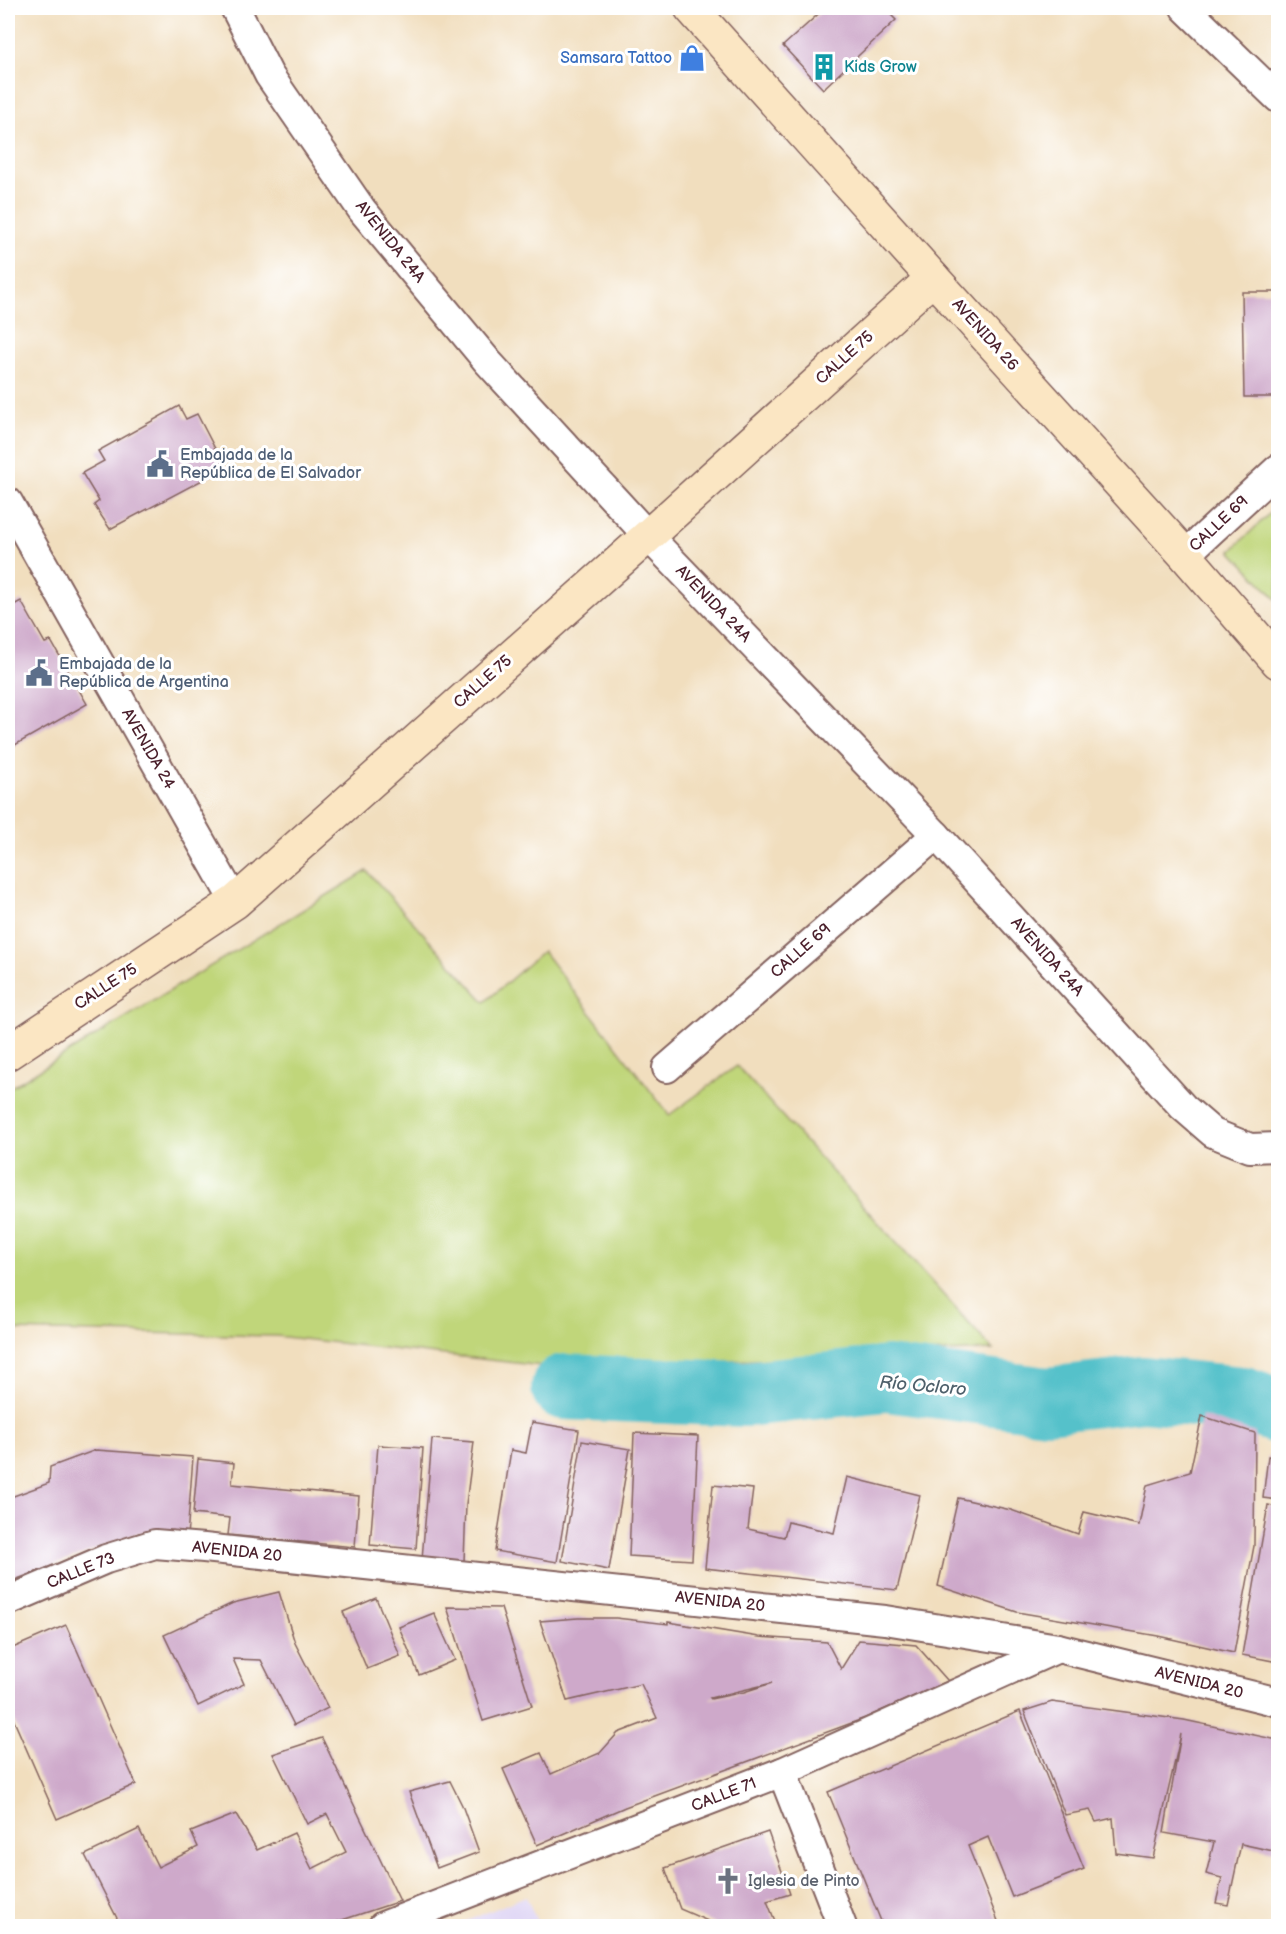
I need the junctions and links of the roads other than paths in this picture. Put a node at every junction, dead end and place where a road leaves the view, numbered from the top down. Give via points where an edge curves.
1 (235, 8) edge
2 (691, 8) edge
3 (1185, 8) edge
4 (1278, 98) edge
5 (933, 278) junction
6 (1278, 469) edge
7 (8, 502) edge
8 (648, 536) junction
9 (1185, 555) junction
10 (1278, 662) edge
11 (936, 835) junction
12 (235, 902) junction
13 (8, 1053) edge
14 (667, 1068) dead end
15 (1278, 1147) edge
16 (155, 1544) joint
17 (8, 1601) edge
18 (1058, 1648) junction
19 (1278, 1702) edge
20 (782, 1772) junction
21 (383, 1926) edge
22 (842, 1926) edge

1 - 8 street, AVENIDA 24A via 269,75 362,210 488,362
2 - 5 street, AVENIDA 26
3 - 4 street
5 - 8 street, CALLE 75
5 - 9 street, AVENIDA 26
6 - 9 street, CALLE 69
7 - 12 street, AVENIDA 24
8 - 11 street, AVENIDA 24A
8 - 12 street, CALLE 75
9 - 10 street, AVENIDA 26
11 - 14 street, CALLE 69
11 - 15 street, AVENIDA 24A via 1184,1107 1213,1133 1250,1148
12 - 13 street, CALLE 75
16 - 17 street, CALLE 73 via 106,1559
16 - 18 street, AVENIDA 20 via 885,1620
18 - 19 street, AVENIDA 20
18 - 20 street, CALLE 71
20 - 21 street, CALLE 71
20 - 22 street

